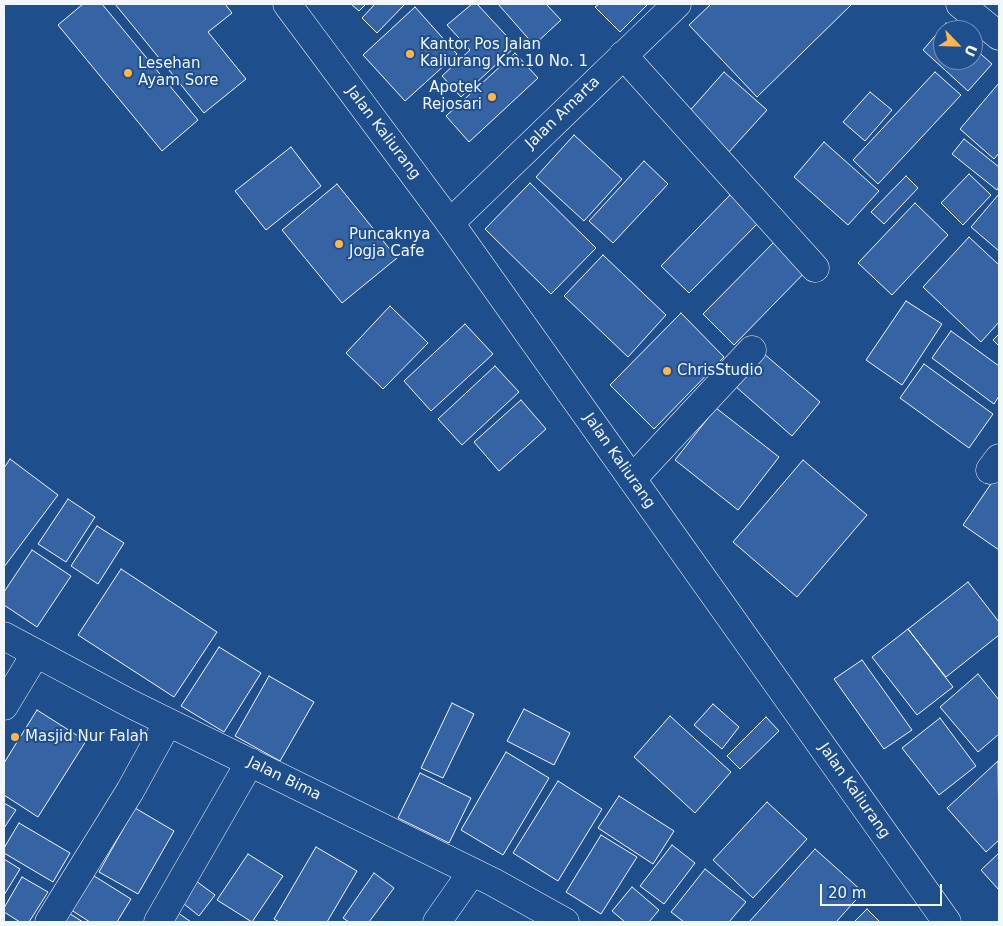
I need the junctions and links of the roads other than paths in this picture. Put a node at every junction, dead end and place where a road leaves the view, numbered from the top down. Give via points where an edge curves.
1 (287, 4) edge
2 (677, 4) edge
3 (960, 4) edge
4 (999, 36) edge
5 (623, 55) junction
6 (450, 223) junction
7 (815, 268) dead end
8 (752, 350) dead end
9 (632, 479) junction
10 (4, 636) edge
11 (36, 653) junction
12 (4, 706) edge
13 (168, 722) junction
14 (250, 762) junction
15 (472, 872) junction
16 (49, 922) edge
17 (158, 922) edge
18 (437, 922) edge
19 (565, 922) edge
20 (948, 922) edge

1 - 6 street, Jalan Kaliurang
2 - 5 street, Jalan Amarta
3 - 4 street
5 - 6 street, Jalan Amarta
5 - 7 street
6 - 9 street, Jalan Kaliurang
8 - 9 street
9 - 20 street, Jalan Kaliurang
10 - 11 street, Jalan Bima
11 - 12 street
11 - 13 street, Jalan Bima
13 - 14 street, Jalan Bima
13 - 16 street via 130,791
14 - 15 street, Jalan Bima
14 - 17 street
15 - 18 street
15 - 19 street, Jalan Bima

